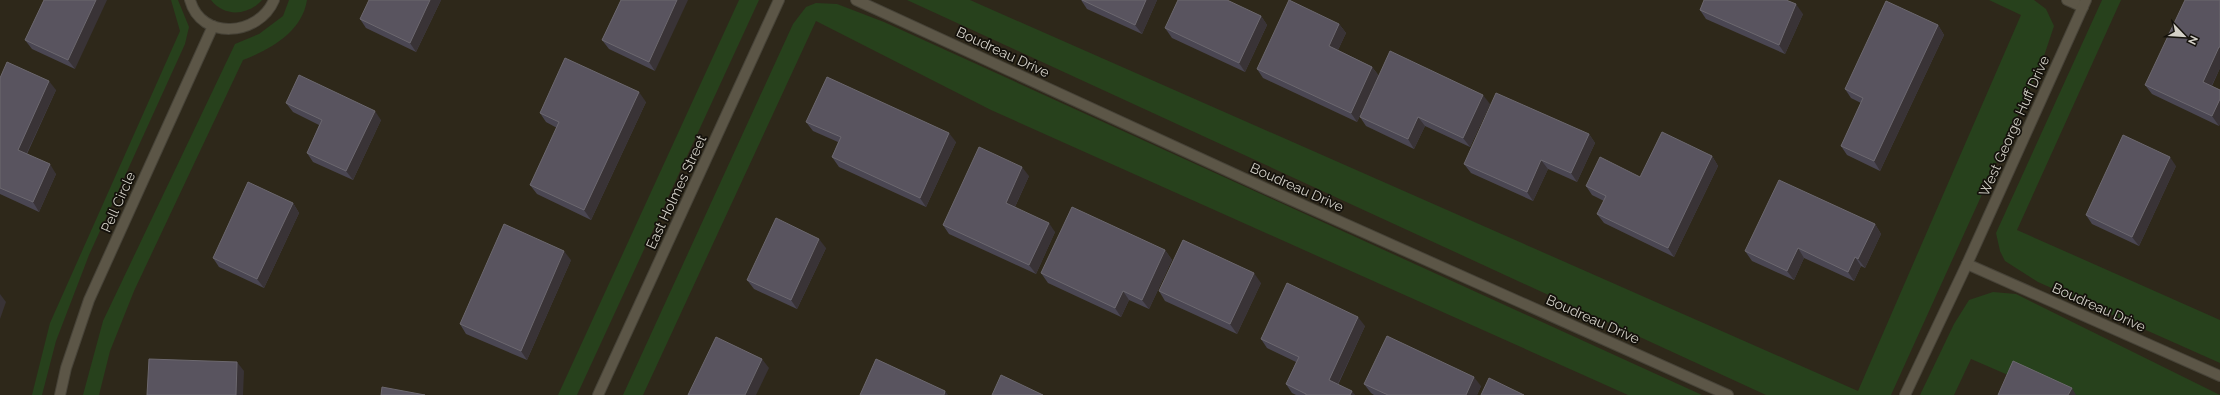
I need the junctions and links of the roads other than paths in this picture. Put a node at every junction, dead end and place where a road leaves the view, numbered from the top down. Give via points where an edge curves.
1 (190, 0) edge
2 (274, 0) edge
3 (779, 0) edge
4 (856, 0) edge
5 (2067, 0) edge
6 (2084, 4) edge
7 (213, 26) junction
8 (1967, 264) junction
9 (2220, 376) edge
10 (60, 395) edge
11 (598, 395) edge
12 (1728, 395) edge
13 (1905, 395) edge

1 - 7 street via 191,6 201,18
2 - 7 street via 266,14 242,29 227,30
3 - 11 street, East Holmes Street
4 - 12 street, Boudreau Drive via 1267,189
5 - 6 street
6 - 8 street, West George Huff Drive
7 - 10 street, Pell Circle via 89,300 66,368
8 - 9 street, Boudreau Drive
8 - 13 street, West George Huff Drive

